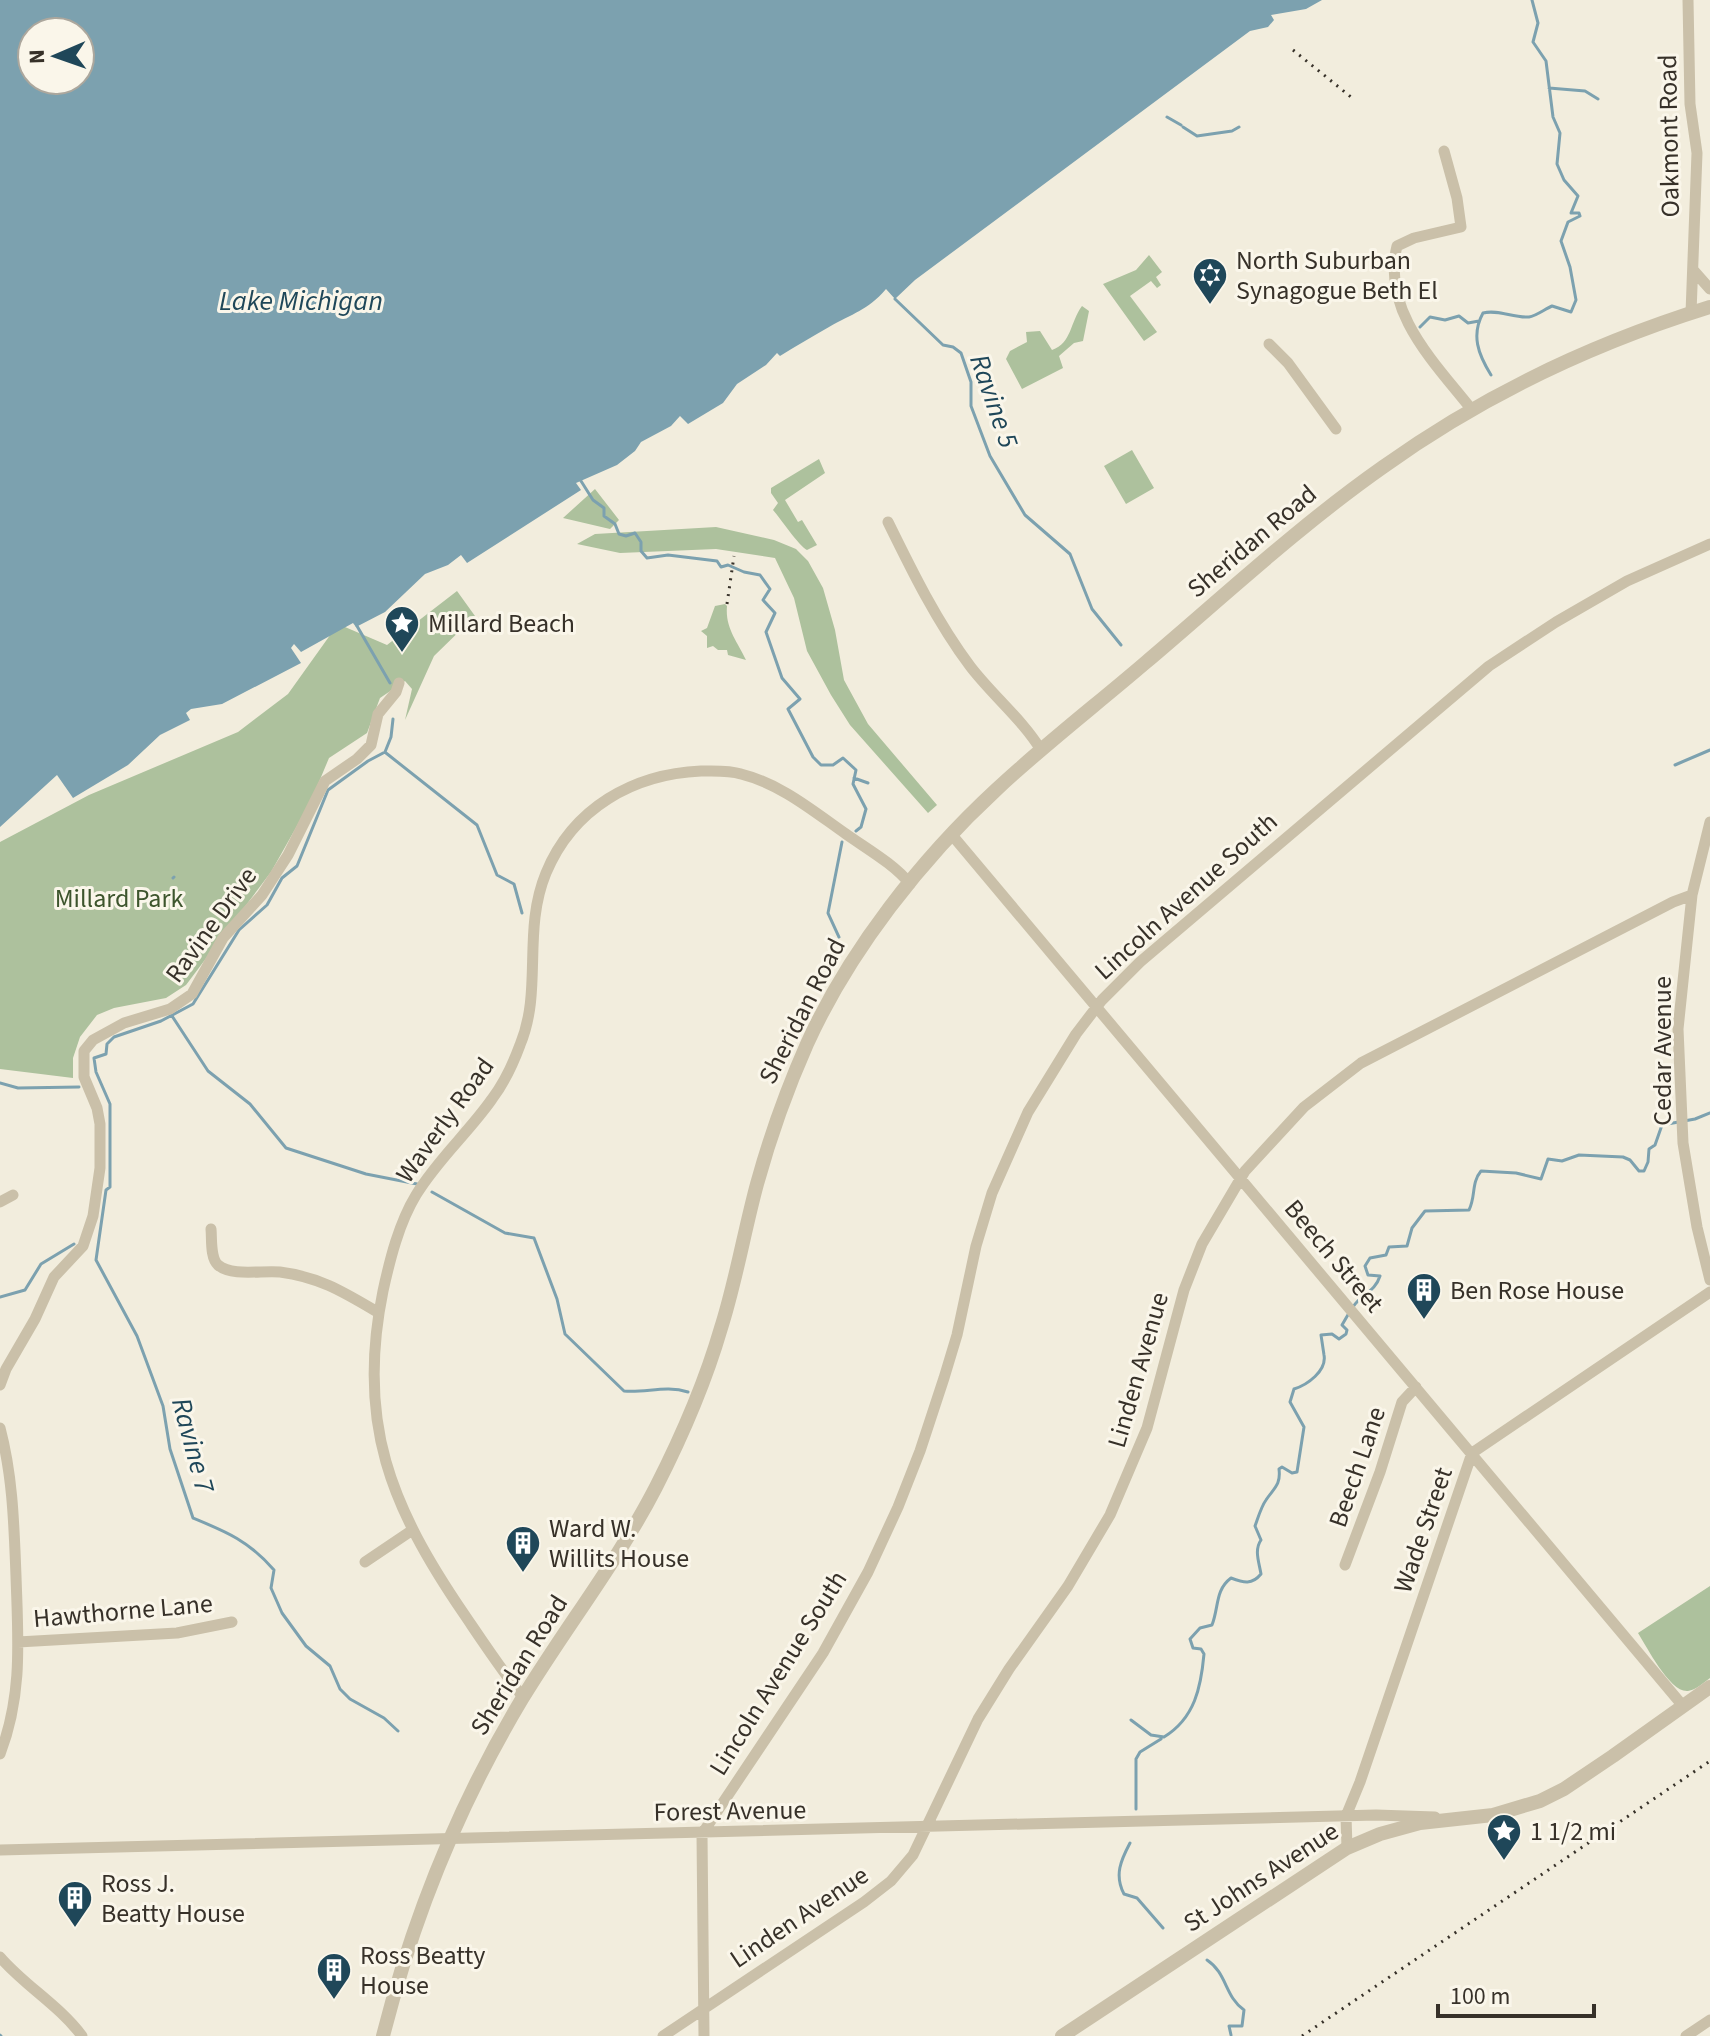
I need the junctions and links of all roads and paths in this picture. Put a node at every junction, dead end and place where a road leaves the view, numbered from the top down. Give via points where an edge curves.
1 (1688, 0) edge
2 (1444, 151) dead end
3 (1694, 271) junction
4 (1710, 289) edge
5 (1710, 307) edge
6 (1691, 313) junction
7 (1269, 344) dead end
8 (1472, 410) junction
9 (1336, 429) dead end
10 (888, 522) dead end
11 (1710, 544) edge
12 (399, 683) dead end
13 (1041, 750) junction
14 (1710, 822) edge
15 (952, 835) junction
16 (910, 884) junction
17 (1692, 895) junction
18 (1096, 1008) junction
19 (1241, 1179) junction
20 (13, 1195) dead end
21 (0, 1202) edge
22 (211, 1229) dead end
23 (1710, 1280) edge
24 (1710, 1292) edge
25 (379, 1313) junction
26 (0, 1385) edge
27 (1416, 1387) junction
28 (0, 1428) edge
29 (1472, 1453) junction
30 (411, 1531) junction
31 (365, 1562) dead end
32 (1345, 1565) dead end
33 (232, 1622) dead end
34 (18, 1642) junction
35 (1710, 1687) edge
36 (523, 1697) junction
37 (1683, 1706) junction
38 (0, 1754) edge
39 (1346, 1816) junction
40 (1461, 1818) junction
41 (928, 1828) junction
42 (702, 1834) junction
43 (449, 1840) junction
44 (1347, 1848) junction
45 (0, 1850) edge
46 (0, 1957) edge
47 (704, 2009) junction
48 (1710, 2020) edge
49 (82, 2036) edge
50 (383, 2036) edge
51 (663, 2036) edge
52 (704, 2036) edge
53 (1062, 2036) edge
54 (1686, 2036) edge

1 - 3 street, Oakmont Road via 1690,104 1697,153
2 - 8 street via 1461,227 1397,246 1393,262 1408,327
3 - 4 street
3 - 6 street, Oakmont Road
5 - 6 street, Sheridan Road
6 - 8 street, Sheridan Road via 1553,367
7 - 9 street
8 - 13 street, Sheridan Road via 1330,506
10 - 13 street via 955,644
11 - 18 street, Lincoln Avenue South via 1627,581 1489,666 1190,917
12 - 26 street, Ravine Drive via 378,714 371,745 325,781 288,855 262,895 223,938 192,994 170,1009 124,1023 84,1051 84,1077 100,1124 93,1216 83,1246 54,1277
13 - 15 street, Sheridan Road
14 - 17 street, Cedar Avenue
15 - 16 street, Sheridan Road
15 - 18 street, Beech Street
16 - 25 street, Waverly Road via 801,802 739,773 667,774 624,788 586,813 545,875 532,928 532,998 526,1032 491,1101 417,1193 387,1272
16 - 36 street, Sheridan Road via 864,940 808,1043 779,1114 721,1330 685,1428 625,1542
17 - 19 street, Linden Avenue via 1361,1063 1304,1107
17 - 23 street, Cedar Avenue via 1680,993 1679,1083 1686,1161
18 - 19 street, Beech Street
18 - 42 street, Lincoln Avenue South via 1048,1076 1007,1154 976,1246 957,1335 925,1437 868,1572 823,1653
19 - 27 street, Beech Street
19 - 41 street, Linden Avenue via 1188,1278 1147,1428 1110,1515 1076,1575 978,1719
20 - 21 street
22 - 25 street via 220,1267 318,1280
24 - 29 street, Wade Street
25 - 30 street, Waverly Road via 376,1418 392,1485
27 - 29 street, Beech Street
27 - 32 street, Beech Lane via 1399,1410
28 - 34 street via 12,1486
29 - 37 street, Beech Street
29 - 39 street, Wade Street
30 - 31 street
30 - 36 street, Waverly Road
33 - 34 street, Hawthorne Lane via 164,1634
34 - 38 street via 14,1711
35 - 37 street, St Johns Avenue
36 - 43 street, Sheridan Road
37 - 40 street, St Johns Avenue via 1540,1801
39 - 40 street, Forest Avenue
39 - 41 street, Forest Avenue
39 - 44 street, Wade Street
40 - 44 street, St Johns Avenue via 1420,1823
41 - 42 street, Forest Avenue
41 - 47 street, Linden Avenue via 891,1881
42 - 43 street, Forest Avenue
42 - 47 street
43 - 45 street, Forest Avenue
43 - 50 street, Sheridan Road
44 - 53 street, St Johns Avenue
46 - 49 street
47 - 51 street, Linden Avenue
47 - 52 street
48 - 54 street

